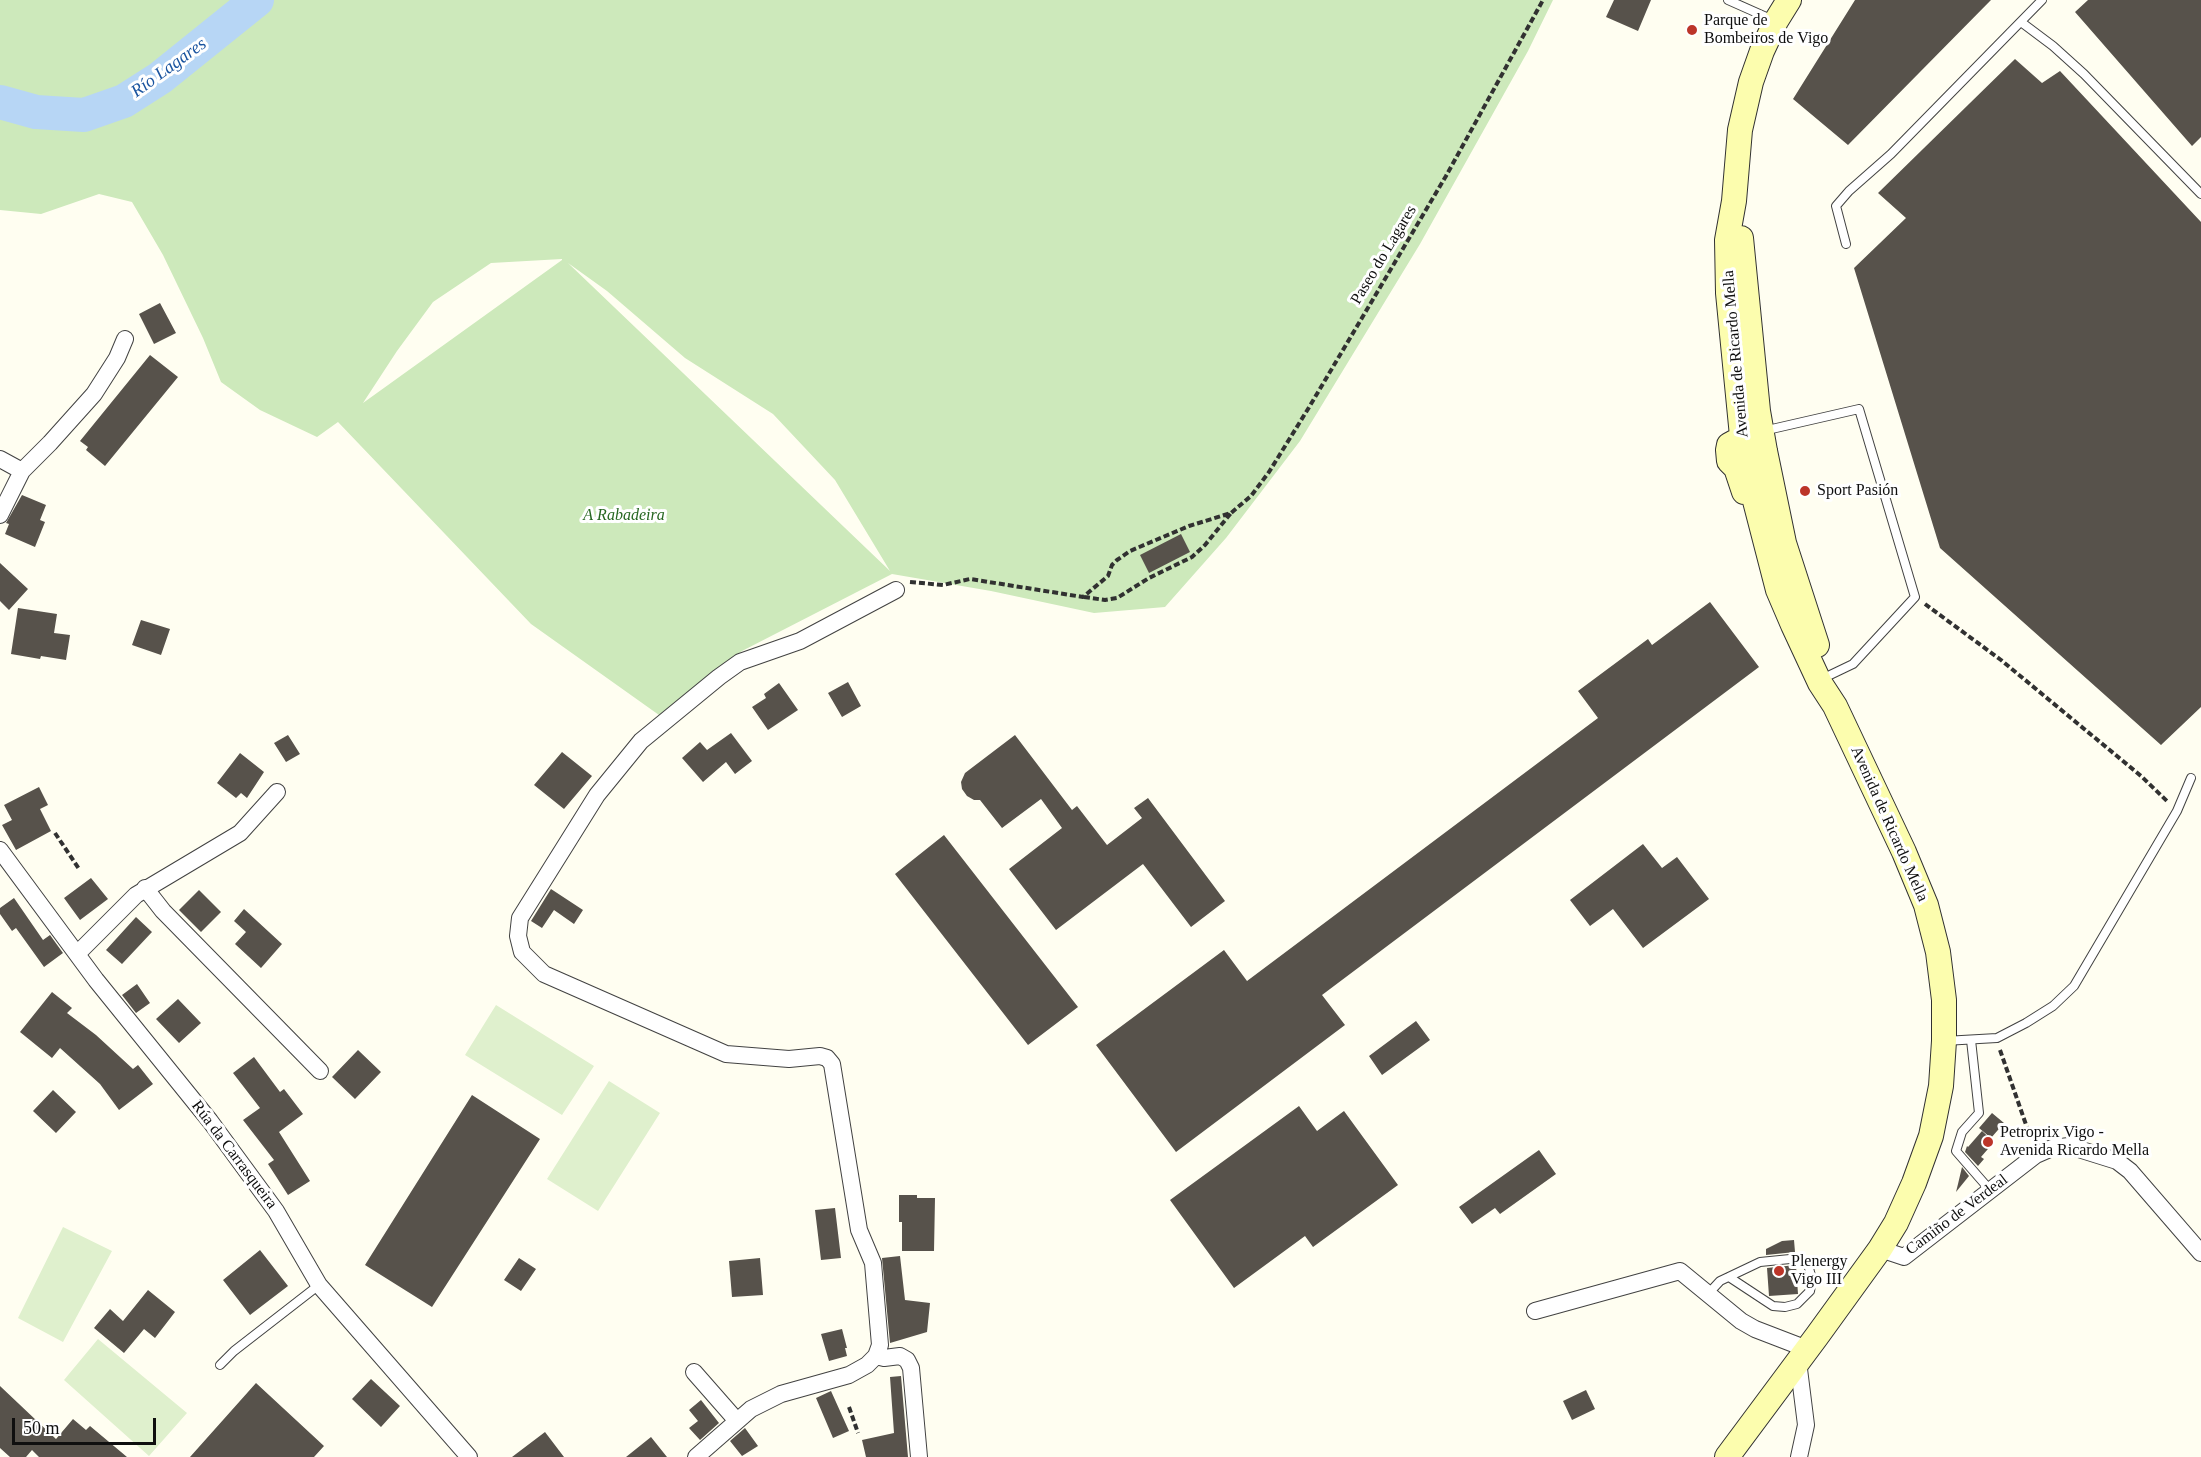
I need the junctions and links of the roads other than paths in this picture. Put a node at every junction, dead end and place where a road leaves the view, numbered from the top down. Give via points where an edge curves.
1 (1728, 0) edge
2 (1789, 0) edge
3 (2042, 0) edge
4 (1776, 21) junction
5 (2021, 22) junction
6 (2201, 194) edge
7 (1734, 201) junction
8 (1846, 244) dead end
9 (125, 339) dead end
10 (1747, 448) junction
11 (0, 459) edge
12 (22, 471) junction
13 (0, 515) edge
14 (1782, 570) junction
15 (896, 590) road end
16 (1828, 676) junction
17 (1835, 706) junction
18 (2191, 778) dead end
19 (277, 792) dead end
20 (0, 850) edge
21 (145, 888) junction
22 (77, 954) junction
23 (1971, 1040) junction
24 (1944, 1041) junction
25 (320, 1071) dead end
26 (1990, 1190) junction
27 (1880, 1249) junction
28 (2201, 1253) edge
29 (1729, 1277) junction
30 (319, 1285) junction
31 (1708, 1295) junction
32 (1535, 1311) dead end
33 (1803, 1355) junction
34 (876, 1356) junction
35 (220, 1365) dead end
36 (694, 1372) dead end
37 (737, 1421) junction
38 (469, 1457) edge
39 (696, 1457) edge
40 (919, 1457) edge
41 (1727, 1457) edge
42 (1799, 1457) edge

1 - 4 lane
2 - 4 main road, Avenida de Ricardo Mella
3 - 5 lane
4 - 7 main road, Avenida de Ricardo Mella via 1751,82 1740,130
5 - 6 lane via 2084,74
5 - 8 lane via 1836,207
7 - 10 main road, Avenida de Ricardo Mella via 1751,340
7 - 10 main road, Avenida de Ricardo Mella via 1727,240 1730,317
9 - 12 street via 94,394
10 - 14 main road, Avenida de Ricardo Mella
10 - 14 main road, Avenida de Ricardo Mella via 1773,496
10 - 16 lane via 1859,409 1915,597 1852,664
11 - 12 street
12 - 13 street
14 - 16 main road, Avenida de Ricardo Mella
14 - 17 main road, Avenida de Ricardo Mella via 1792,625
15 - 34 street via 800,641 740,662 641,741 597,795 549,871 520,918 518,936 522,952 544,974 726,1054 827,1059 834,1072 859,1230 873,1263 880,1345
16 - 17 main road, Avenida de Ricardo Mella
17 - 24 main road, Avenida de Ricardo Mella via 1926,905 1938,952
18 - 23 lane via 2177,811 2074,986 2053,1006 2026,1023 1996,1038
19 - 21 street via 240,833
20 - 22 street, Rúa da Carrasqueira
21 - 22 street
21 - 25 street
22 - 30 street, Rúa da Carrasqueira via 210,1120 276,1211
23 - 24 lane
23 - 26 lane via 1978,1113 1962,1132 1956,1151
24 - 27 main road, Avenida de Ricardo Mella via 1941,1086 1930,1136 1914,1183
26 - 27 street, Camiño de Verdeal via 1905,1257
26 - 28 street, Camiño de Verdeal via 2036,1155 2068,1146 2116,1161 2130,1171
27 - 33 main road, Avenida de Ricardo Mella
29 - 29 lane via 1773,1306 1785,1307 1797,1304 1810,1291 1812,1280 1808,1264 1800,1258 1760,1262
29 - 31 lane
30 - 35 lane
30 - 38 street, Rúa da Carrasqueira
31 - 32 street via 1680,1271
31 - 33 street via 1741,1321
33 - 41 main road, Avenida de Ricardo Mella
33 - 42 street via 1806,1425
34 - 37 street via 849,1375 781,1394 751,1408
34 - 40 street via 908,1360
36 - 37 street
37 - 39 street

